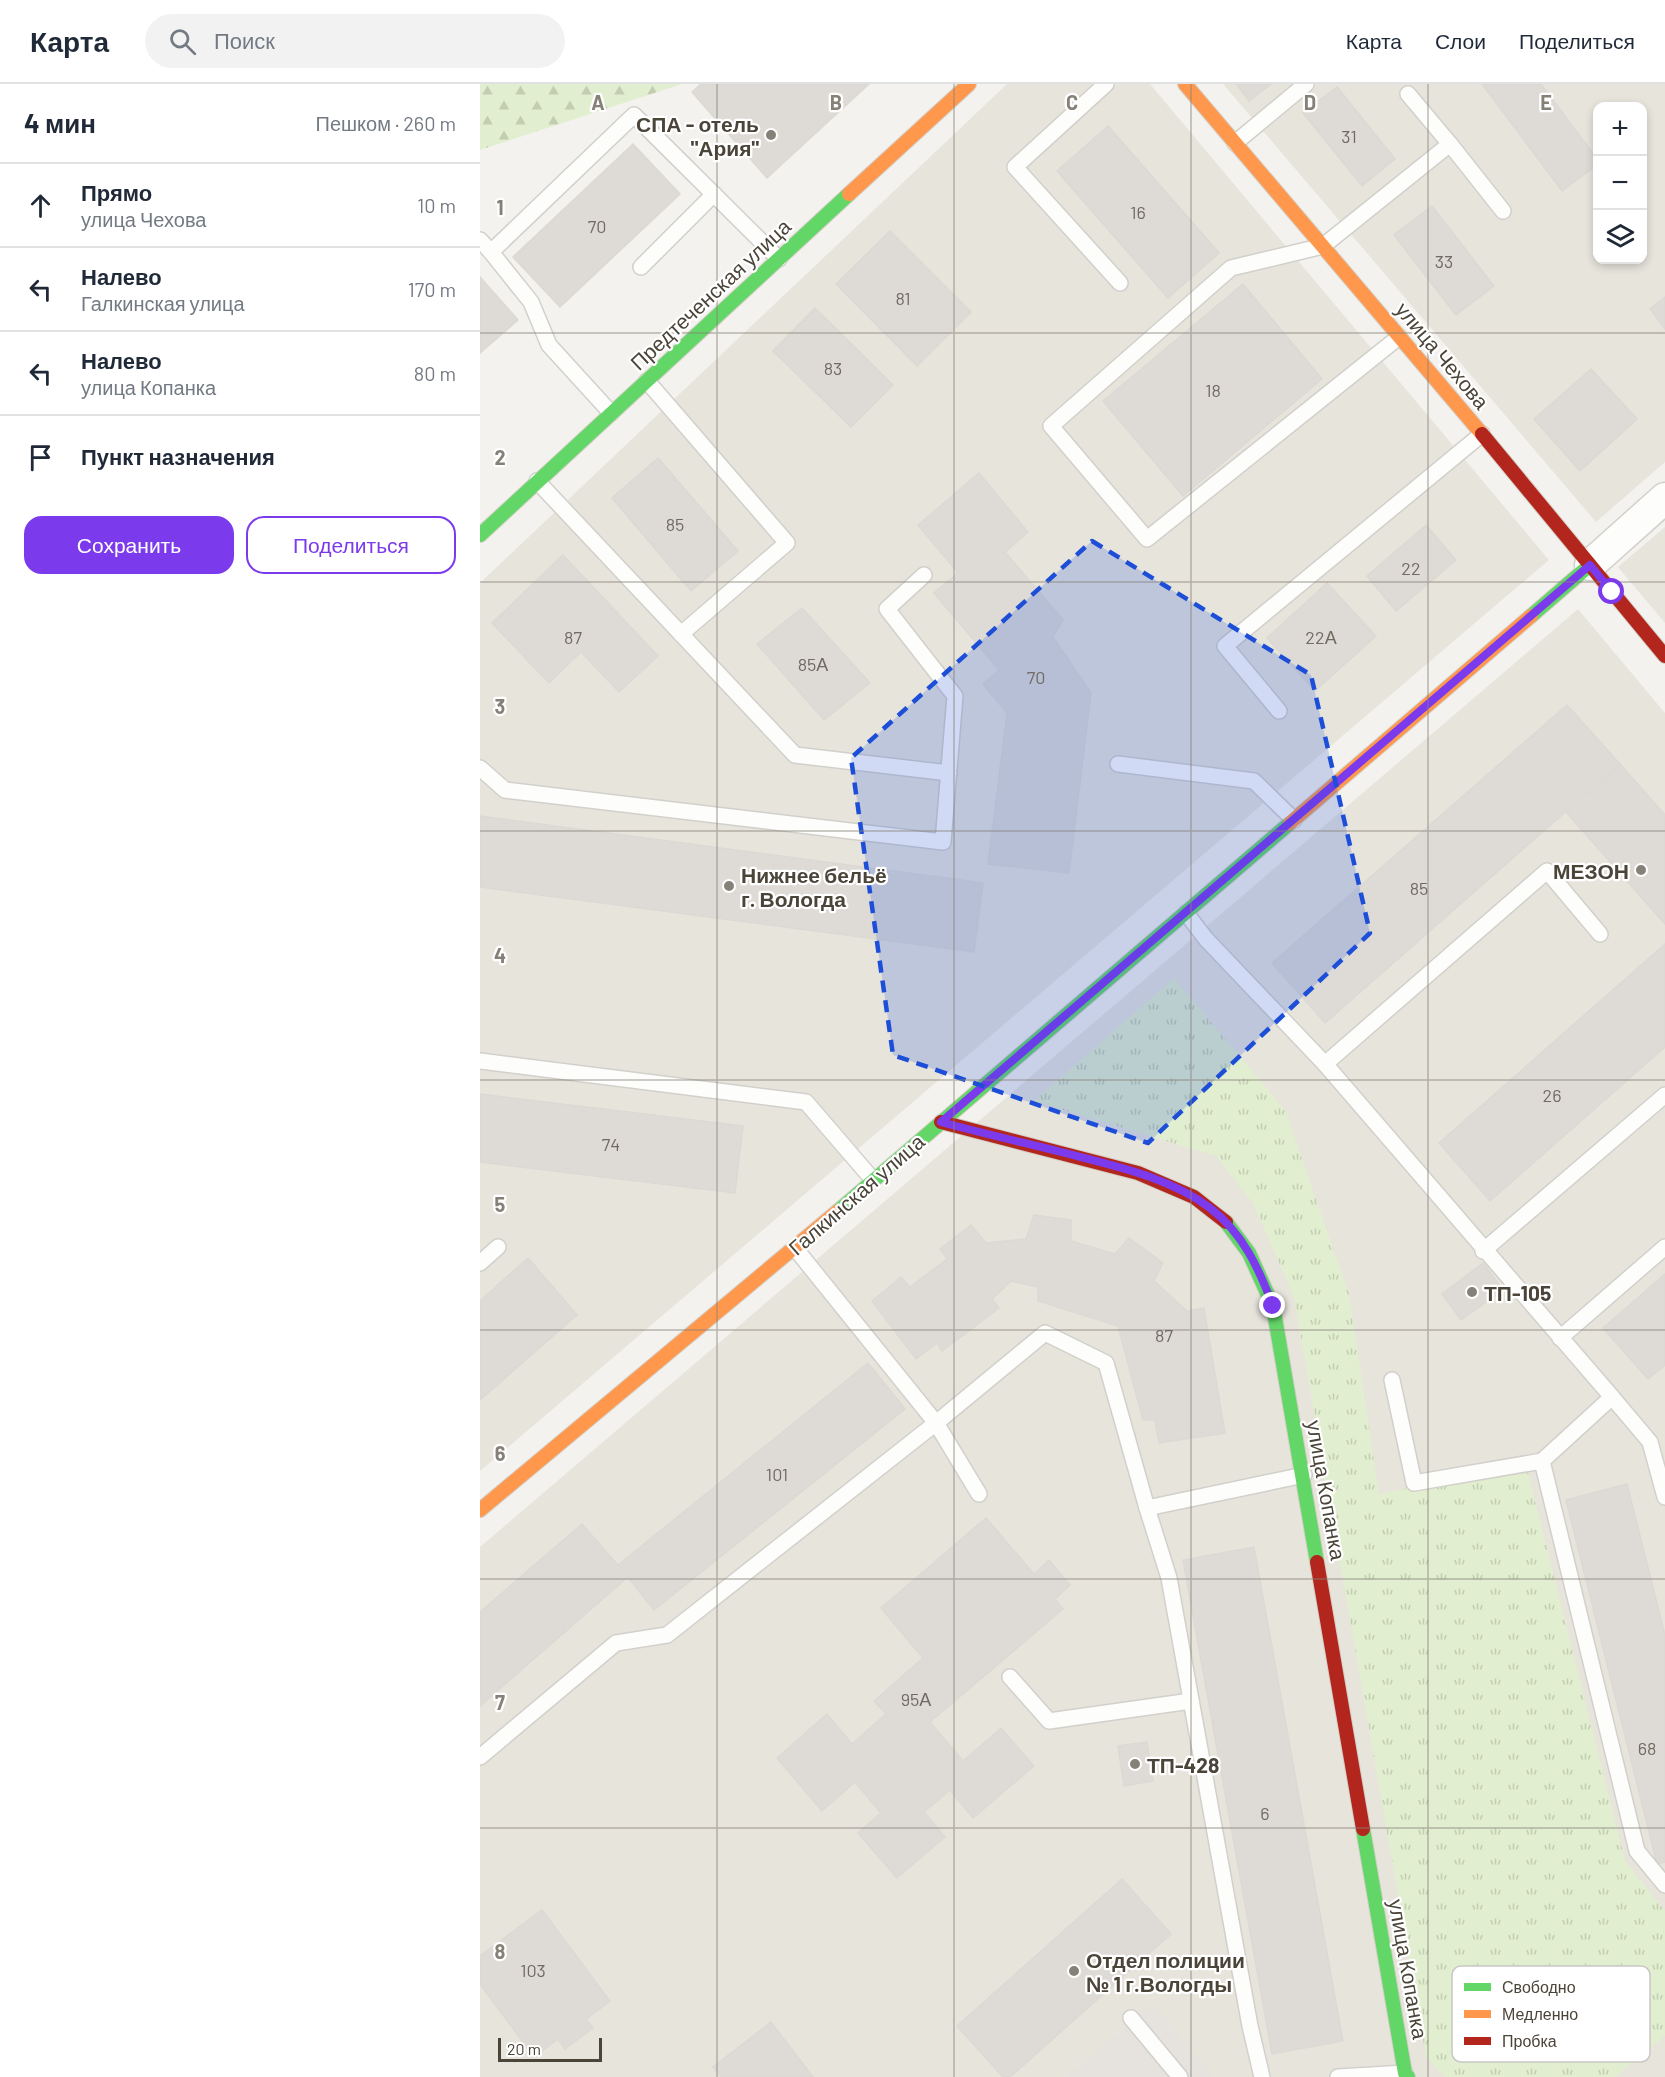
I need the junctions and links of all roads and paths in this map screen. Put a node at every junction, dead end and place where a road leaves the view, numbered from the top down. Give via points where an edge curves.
1 (969, 84) edge
2 (1106, 84) edge
3 (1185, 84) edge
4 (1306, 84) edge
5 (1408, 94) dead end
6 (1235, 143) junction
7 (1450, 144) junction
8 (714, 194) junction
9 (1503, 211) dead end
10 (480, 240) edge
11 (1323, 246) junction
12 (491, 252) junction
13 (779, 259) junction
14 (641, 267) dead end
15 (1120, 283) dead end
16 (1399, 337) junction
17 (647, 381) junction
18 (611, 414) junction
19 (1482, 434) junction
20 (537, 482) junction
21 (1665, 498) edge
22 (480, 534) edge
23 (1590, 565) junction
24 (924, 575) dead end
25 (681, 634) junction
26 (1665, 656) edge
27 (1279, 711) dead end
28 (1118, 764) dead end
29 (480, 768) edge
30 (949, 772) junction
31 (1294, 820) junction
32 (1186, 913) junction
33 (1600, 934) dead end
34 (480, 1061) edge
35 (1325, 1064) junction
36 (1665, 1095) edge
37 (941, 1122) junction
38 (873, 1180) junction
39 (498, 1247) dead end
40 (1665, 1247) edge
41 (795, 1248) junction
42 (1483, 1251) junction
43 (480, 1263) edge
44 (1560, 1338) junction
45 (1392, 1380) dead end
46 (1612, 1397) junction
47 (936, 1423) junction
48 (1650, 1442) junction
49 (1665, 1448) edge
50 (1542, 1461) junction
51 (1304, 1475) junction
52 (979, 1494) dead end
53 (1665, 1497) edge
54 (1147, 1508) junction
55 (480, 1510) edge
56 (1010, 1677) dead end
57 (1191, 1701) junction
58 (480, 1757) edge
59 (1665, 1885) edge
60 (1131, 2018) dead end
61 (1405, 2076) edge
62 (1180, 2077) edge
63 (1262, 2077) edge
64 (1338, 2077) edge

1 - 13 street, Предтеченская улица
2 - 15 lane via 1015,167
3 - 6 street, улица Чехова
4 - 6 lane
5 - 7 lane
6 - 11 street, улица Чехова
7 - 9 lane
7 - 11 lane
8 - 12 lane via 634,116
8 - 13 lane
8 - 14 lane
10 - 12 lane
11 - 16 street, улица Чехова
11 - 16 lane via 1232,268 1052,426 1148,538
12 - 18 lane via 531,302 549,345
13 - 17 street, Предтеченская улица
16 - 19 street, улица Чехова
17 - 18 street, Предтеченская улица
17 - 25 lane via 787,543
18 - 20 street, Предтеченская улица
19 - 23 street, улица Чехова
19 - 27 lane via 1225,646
20 - 22 street, Предтеченская улица
20 - 25 lane
21 - 23 street, Галкинская улица
23 - 26 street, улица Чехова
23 - 31 street, Галкинская улица
24 - 30 lane via 886,609 955,696
25 - 30 lane via 795,755
28 - 31 lane via 1254,781
29 - 30 lane via 505,790 943,842
31 - 32 street, Галкинская улица
32 - 35 lane
32 - 37 street, Галкинская улица
33 - 35 lane via 1547,871
34 - 38 lane via 806,1102
35 - 42 lane
36 - 42 lane
37 - 38 street, Галкинская улица
37 - 51 street, улица Копанка via 1119,1167 1180,1190 1210,1208 1239,1237 1259,1268 1273,1306
38 - 41 street, Галкинская улица
39 - 43 lane
40 - 44 lane
41 - 47 lane
41 - 55 street, Галкинская улица
42 - 44 lane
44 - 46 lane
45 - 50 lane via 1414,1483
46 - 48 lane
46 - 50 lane
47 - 52 lane
47 - 54 lane via 1045,1333 1106,1363
47 - 58 lane via 667,1635 616,1644
48 - 49 lane
48 - 53 lane
50 - 59 lane via 1637,1851
51 - 54 lane
51 - 61 street, улица Копанка
54 - 57 lane via 1169,1578
56 - 57 lane via 1049,1721
57 - 63 lane
60 - 62 lane
61 - 64 lane

